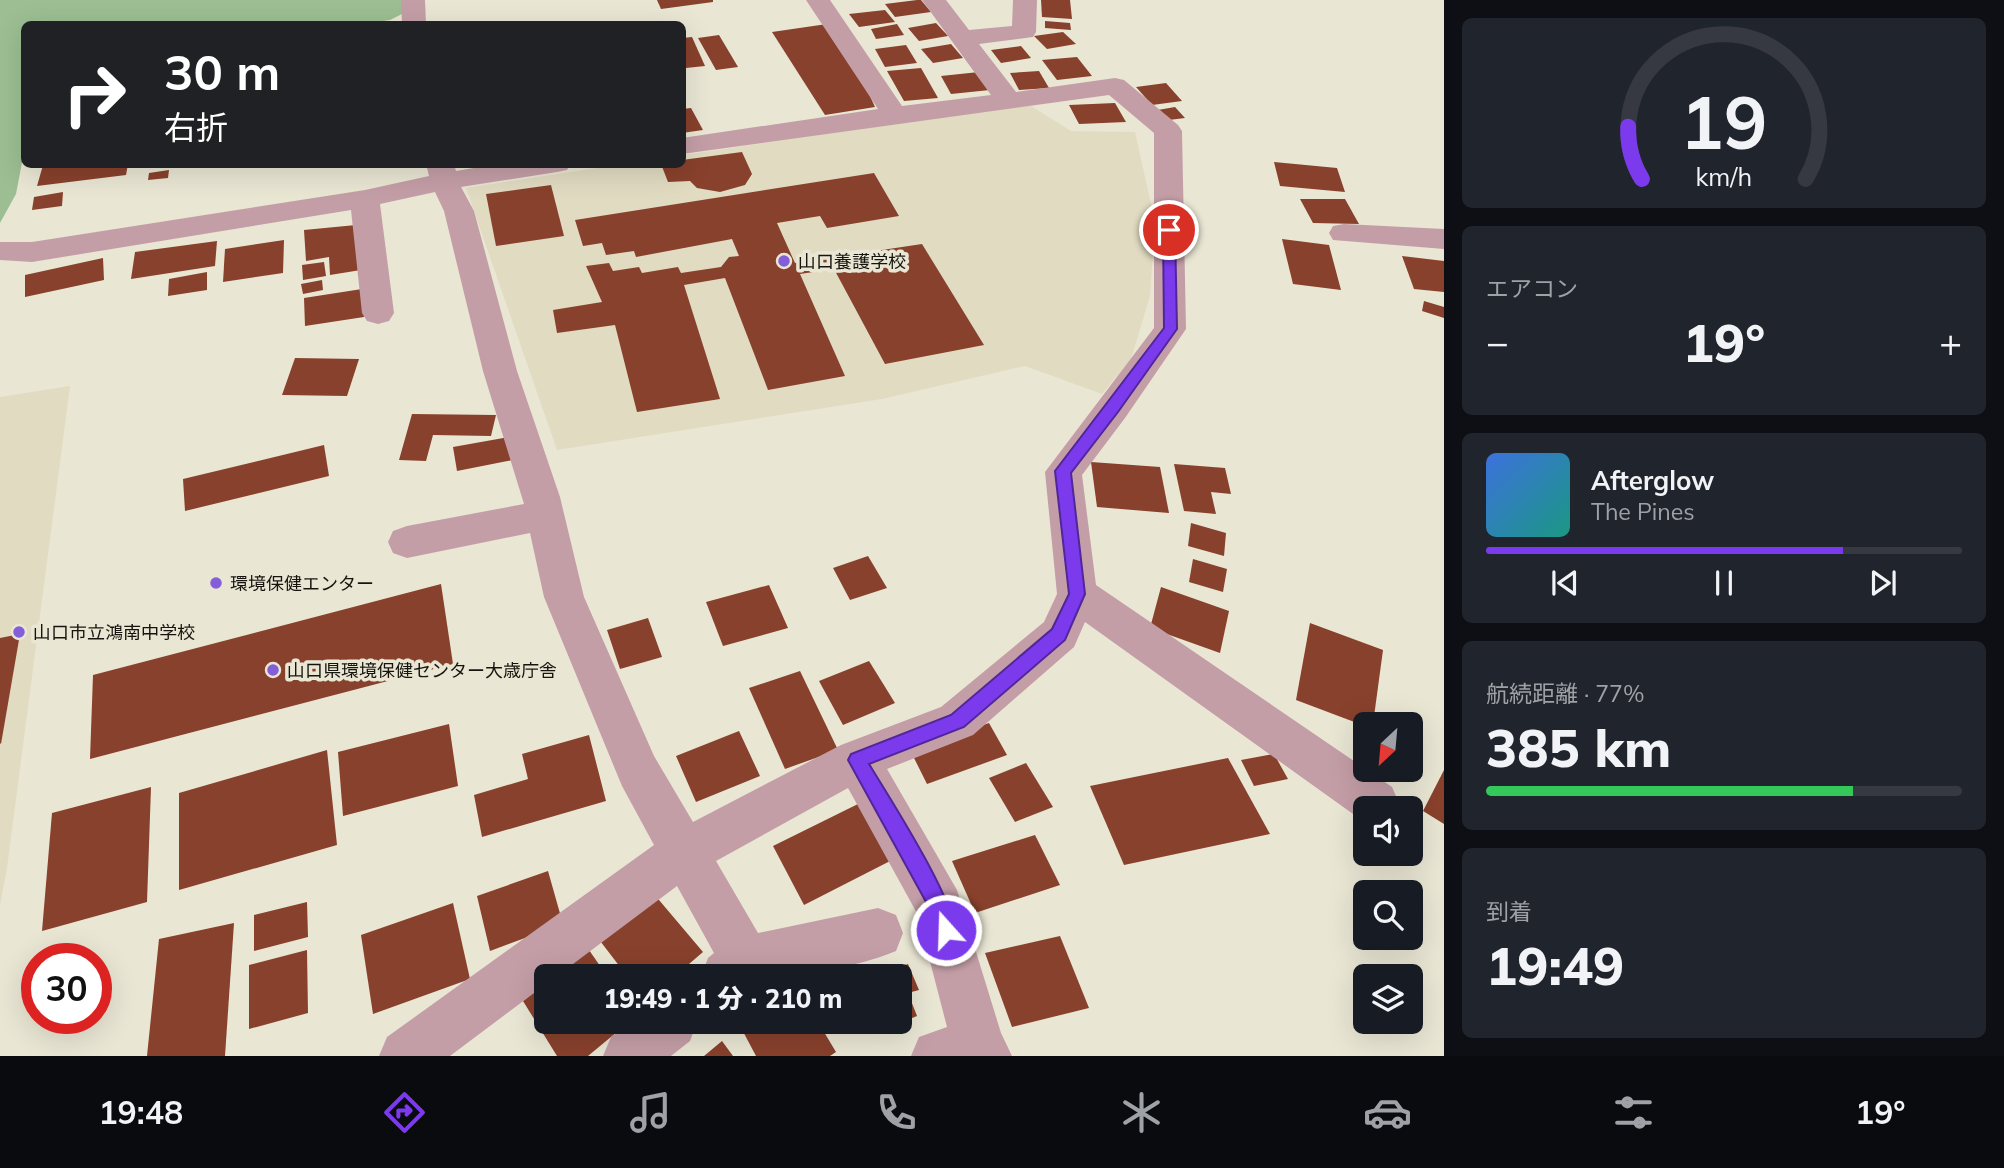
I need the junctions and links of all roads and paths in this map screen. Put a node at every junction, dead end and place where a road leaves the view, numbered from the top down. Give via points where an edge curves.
1 (818, 0) edge
2 (934, 0) edge
3 (1025, 0) edge
4 (962, 38) junction
5 (1009, 101) junction
6 (895, 114) junction
7 (686, 145) edge
8 (506, 168) edge
9 (442, 173) edge
10 (365, 199) junction
11 (1344, 233) dead end
12 (1444, 239) edge
13 (1, 251) edge
14 (377, 313) dead end
15 (545, 515) junction
16 (407, 542) dead end
17 (1077, 594) junction
18 (857, 760) junction
19 (1366, 796) edge
20 (684, 852) junction
21 (878, 933) dead end
22 (734, 964) edge
23 (756, 964) edge
24 (657, 1034) edge
25 (967, 1052) edge
26 (406, 1056) edge
27 (630, 1056) edge

1 - 6 street
2 - 4 street
3 - 4 street via 1024,32
4 - 5 street
5 - 6 street
5 - 17 street via 1115,86 1168,131 1170,329 1063,471
6 - 7 street
8 - 9 street
9 - 10 street
9 - 15 street via 458,211 500,371
10 - 13 street via 32,252
10 - 14 street
11 - 12 street
15 - 16 street
15 - 20 street via 564,597 638,771
17 - 18 street via 1059,634 957,721
17 - 19 street
18 - 20 street
18 - 25 street via 940,907
20 - 22 street
20 - 26 street
21 - 23 street
24 - 27 street

